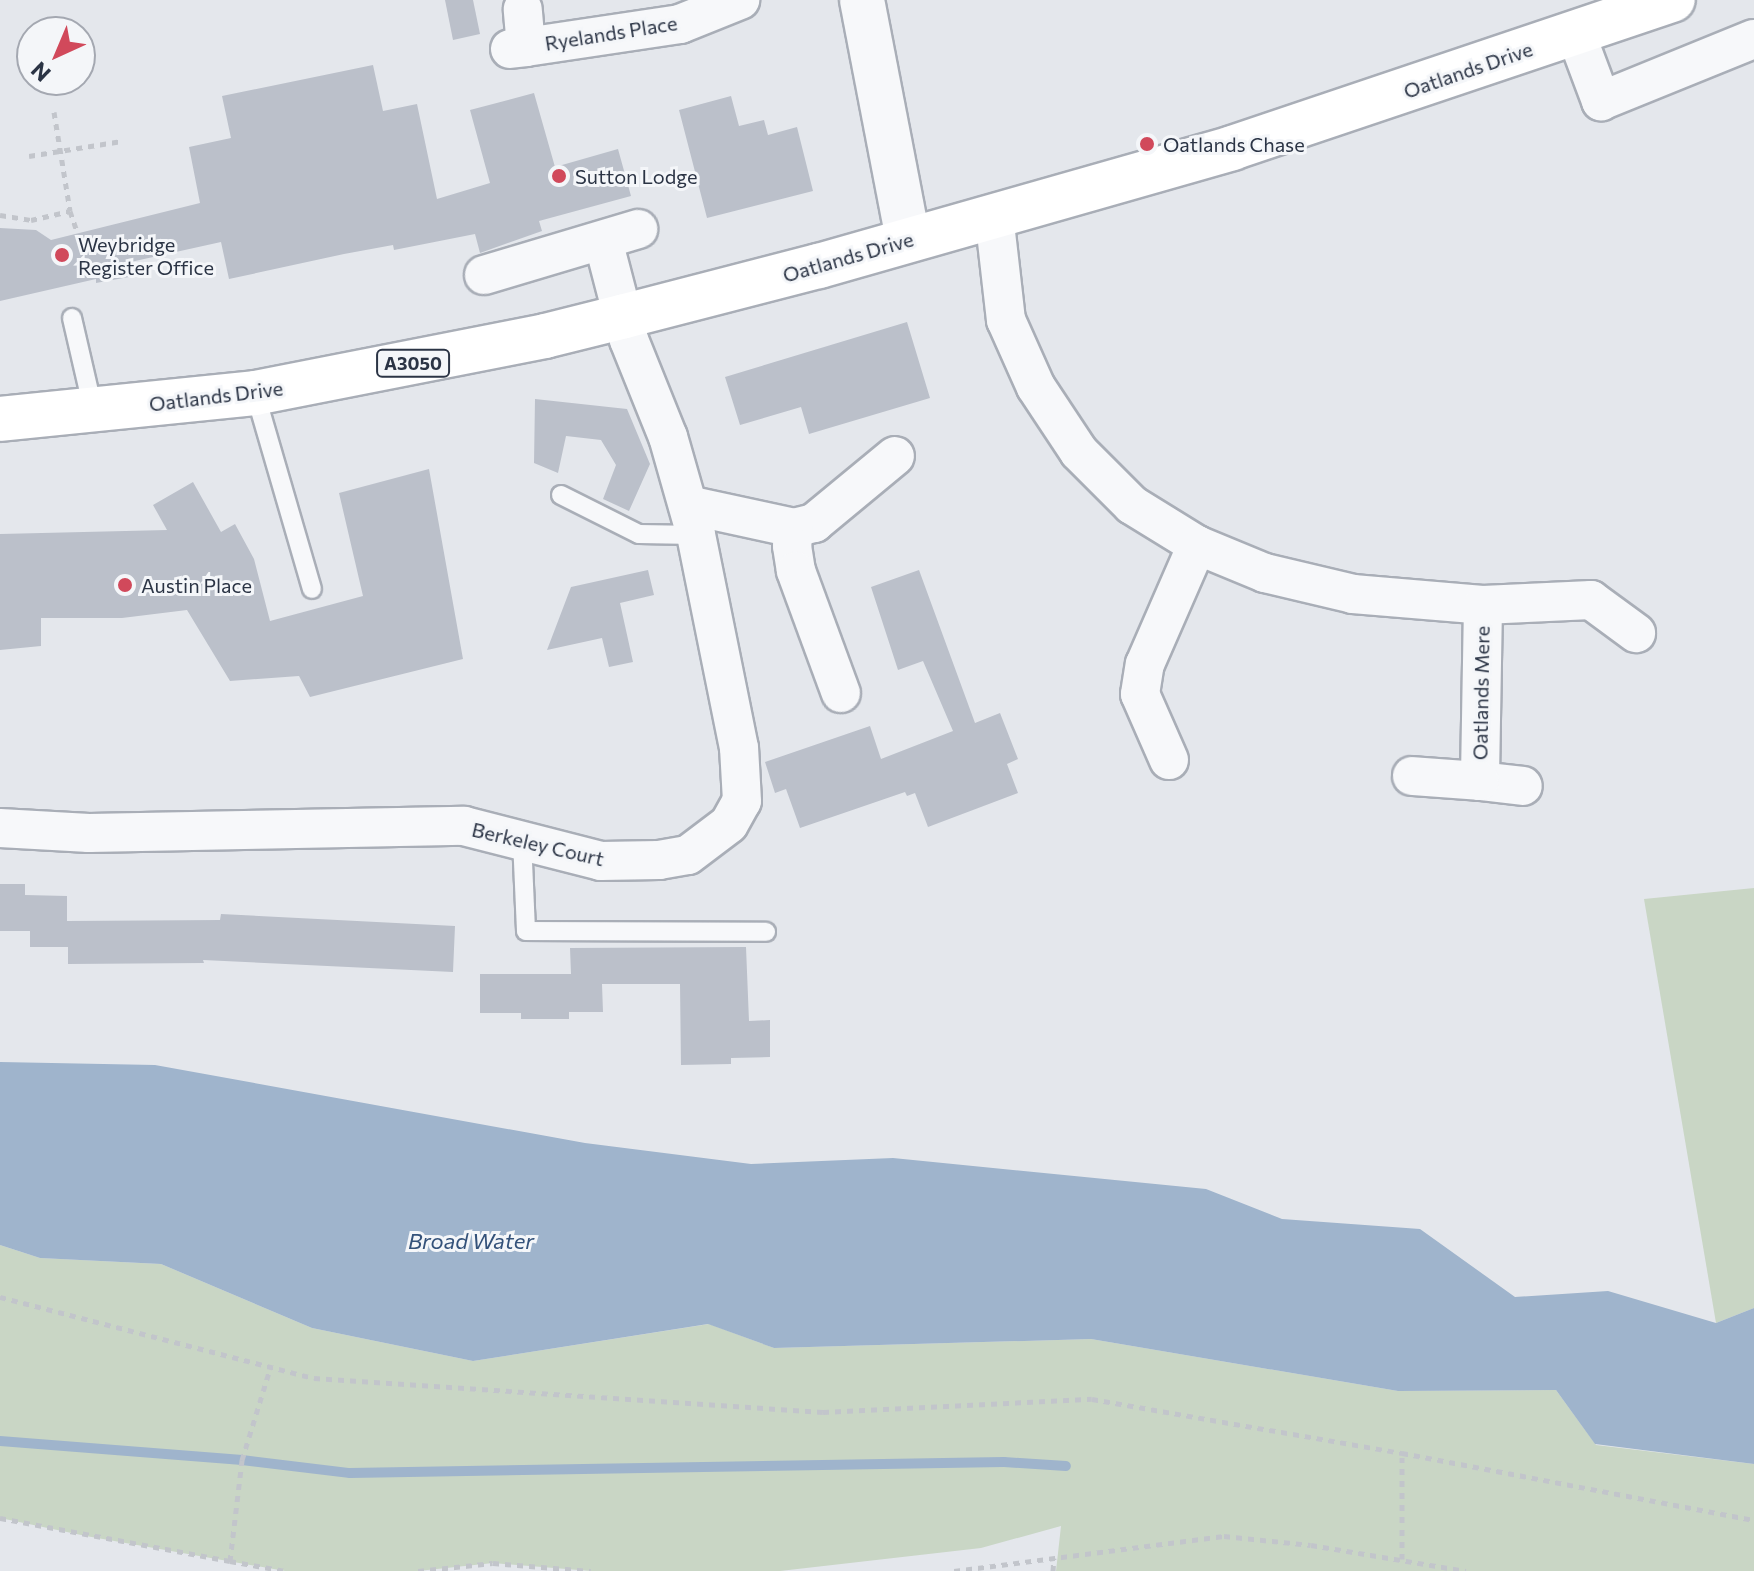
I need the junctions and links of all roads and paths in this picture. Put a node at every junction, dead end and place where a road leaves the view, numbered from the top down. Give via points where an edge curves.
1 (740, 0) edge
2 (862, 0) edge
3 (1673, 0) edge
4 (523, 9) dead end
5 (1576, 34) junction
6 (1754, 39) edge
7 (54, 112) dead end
8 (122, 141) dead end
9 (62, 152) junction
10 (29, 156) dead end
11 (70, 211) junction
12 (0, 215) edge
13 (994, 215) junction
14 (78, 234) dead end
15 (908, 240) junction
16 (484, 275) dead end
17 (625, 316) junction
18 (72, 318) dead end
19 (255, 393) junction
20 (93, 409) junction
21 (0, 419) edge
22 (895, 456) dead end
23 (561, 495) dead end
24 (692, 520) junction
25 (794, 528) junction
26 (1197, 545) junction
27 (312, 589) dead end
28 (1483, 605) junction
29 (1636, 633) dead end
30 (841, 693) dead end
31 (1169, 760) dead end
32 (1412, 776) dead end
33 (1480, 781) junction
34 (1523, 786) dead end
35 (0, 828) edge
36 (522, 839) junction
37 (766, 932) dead end
38 (0, 1297) edge
39 (271, 1366) junction
40 (1402, 1453) junction
41 (0, 1518) edge
42 (1754, 1520) edge
43 (1054, 1558) junction
44 (1402, 1559) junction
45 (230, 1561) junction
46 (285, 1571) edge
47 (418, 1571) edge
48 (591, 1571) edge
49 (954, 1571) edge
50 (1053, 1571) edge
51 (1466, 1571) edge

1 - 4 street, Ryelands Place via 680,24 518,48
2 - 15 street
3 - 5 main road, Oatlands Drive / A3050
5 - 6 street via 1601,101
5 - 13 main road, Oatlands Drive / A3050 via 1232,148
7 - 9 path
8 - 9 path
9 - 10 path
9 - 11 path
11 - 12 path via 31,220
11 - 14 path
13 - 15 main road, Oatlands Drive / A3050
13 - 26 street, Oatlands Mere via 1006,320 1036,387 1079,452 1132,505
15 - 17 main road, Oatlands Drive / A3050
16 - 17 street, Berkeley Court via 620,234
17 - 19 main road, Oatlands Drive / A3050
17 - 24 street, Berkeley Court
18 - 20 lane
19 - 20 main road, Oatlands Drive / A3050
19 - 27 lane
20 - 21 main road, Oatlands Drive / A3050
22 - 25 street via 814,523
23 - 24 lane via 639,534
24 - 25 street
24 - 36 street, Berkeley Court via 739,748 742,801 729,824 688,855 601,861
25 - 30 street via 796,571
26 - 28 street, Oatlands Mere via 1265,573 1353,594
26 - 31 street via 1145,664 1140,694
28 - 29 street, Oatlands Mere via 1591,600
28 - 33 street, Oatlands Mere
32 - 33 street, Oatlands Mere
33 - 34 street, Oatlands Mere
35 - 36 street, Berkeley Court via 89,833 464,826
36 - 37 lane via 526,931
38 - 39 path
39 - 40 path via 314,1378 823,1412 1092,1399
39 - 45 path via 242,1460
40 - 42 path
40 - 44 path
41 - 45 path
43 - 44 path via 1224,1536
43 - 49 path
43 - 50 path
44 - 51 path
45 - 46 path
47 - 48 path via 493,1563

